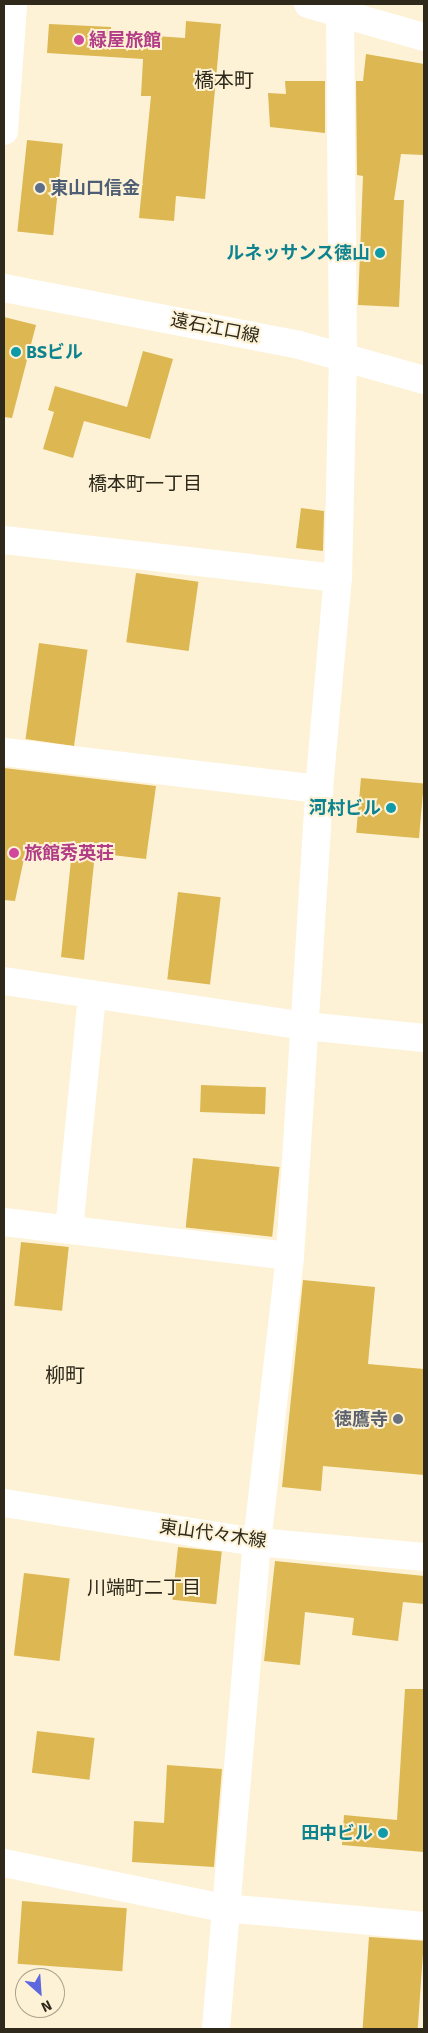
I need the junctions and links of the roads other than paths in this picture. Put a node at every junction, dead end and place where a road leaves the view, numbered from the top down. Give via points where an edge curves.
1 (13, 4) edge
2 (308, 4) edge
3 (340, 8) edge
4 (424, 37) edge
5 (4, 131) edge
6 (4, 288) edge
7 (343, 356) junction
8 (424, 380) edge
9 (4, 540) edge
10 (338, 578) junction
11 (4, 752) edge
12 (319, 789) junction
13 (4, 981) edge
14 (92, 994) junction
15 (306, 1026) junction
16 (424, 1038) edge
17 (4, 1222) edge
18 (69, 1230) junction
19 (290, 1256) junction
20 (4, 1503) edge
21 (257, 1542) junction
22 (424, 1557) edge
23 (4, 1863) edge
24 (224, 1908) junction
25 (424, 1926) edge
26 (216, 2029) edge

1 - 5 street
2 - 3 street
3 - 4 street
3 - 7 street
6 - 7 street, 遠石江口線 via 299,344
7 - 8 street, 遠石江口線
7 - 10 street
9 - 10 street
10 - 12 street
11 - 12 street
12 - 15 street
13 - 14 street
14 - 15 street
14 - 18 street
15 - 16 street
15 - 19 street
17 - 18 street
18 - 19 street
19 - 21 street
20 - 21 street, 東山代々木線
21 - 22 street, 東山代々木線
21 - 24 street
23 - 24 street
24 - 25 street
24 - 26 street

